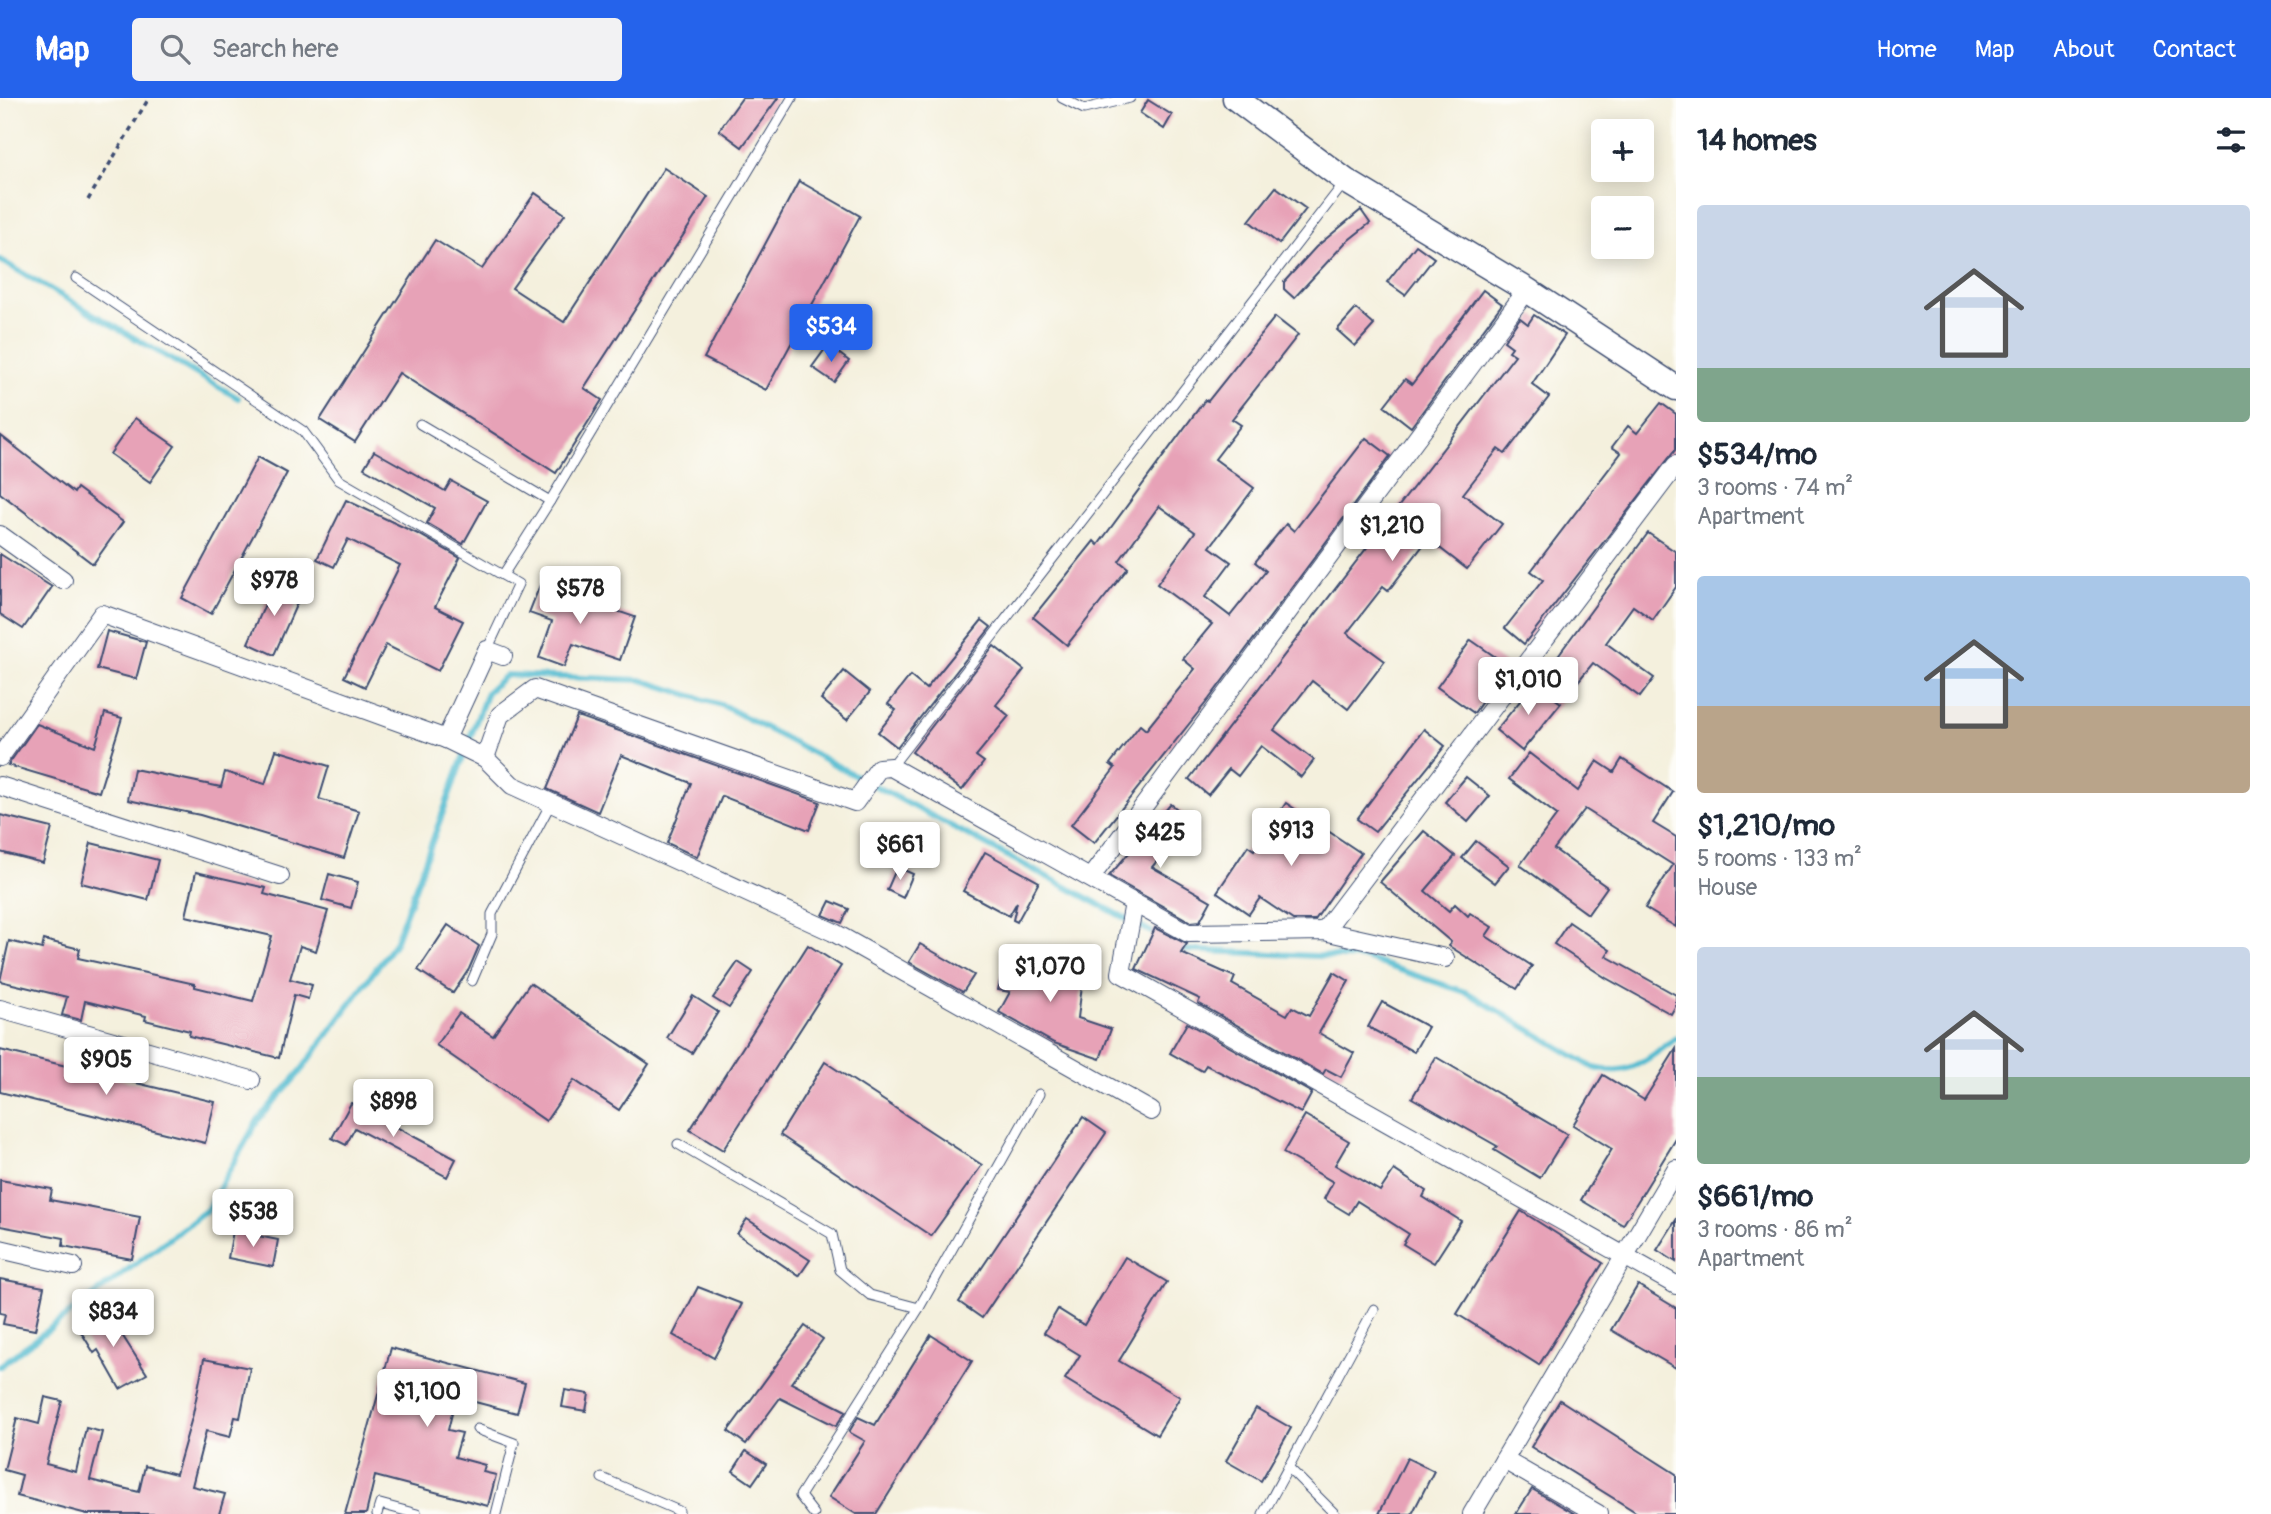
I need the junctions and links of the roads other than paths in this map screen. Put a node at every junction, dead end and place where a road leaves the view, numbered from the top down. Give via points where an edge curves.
1 (792, 98) edge
2 (1062, 98) edge
3 (1130, 98) edge
4 (1235, 98) edge
5 (1346, 181) junction
6 (76, 278) dead end
7 (1527, 290) junction
8 (1676, 388) edge
9 (420, 424) dead end
10 (1676, 465) edge
11 (550, 501) junction
12 (0, 535) edge
13 (503, 575) junction
14 (63, 580) dead end
15 (495, 653) joint
16 (446, 738) junction
17 (0, 757) edge
18 (485, 758) junction
19 (891, 767) junction
20 (0, 786) edge
21 (551, 803) junction
22 (280, 876) dead end
23 (1091, 877) junction
24 (1132, 915) junction
25 (1324, 930) junction
26 (1445, 958) dead end
27 (472, 981) dead end
28 (0, 1009) edge
29 (251, 1080) dead end
30 (1039, 1094) dead end
31 (1151, 1111) dead end
32 (678, 1144) dead end
33 (1676, 1169) edge
34 (0, 1249) edge
35 (1624, 1253) junction
36 (73, 1266) dead end
37 (1676, 1285) edge
38 (919, 1308) junction
39 (1374, 1309) dead end
40 (477, 1429) dead end
41 (1504, 1461) junction
42 (1288, 1467) junction
43 (603, 1478) dead end
44 (377, 1514) edge
45 (417, 1514) edge
46 (496, 1514) edge
47 (678, 1514) edge
48 (814, 1514) edge
49 (1263, 1514) edge
50 (1335, 1514) edge
51 (1472, 1514) edge
52 (1598, 1514) edge

1 - 11 lane
2 - 3 lane via 1084,109
4 - 5 main road
5 - 7 main road
5 - 19 lane
6 - 13 lane via 303,430 339,480
7 - 8 main road
7 - 23 street
9 - 11 lane
10 - 25 street
11 - 13 lane
12 - 14 street
13 - 15 lane via 518,583
15 - 16 street
16 - 17 street via 102,614
16 - 18 street
18 - 19 street via 500,715 535,690 855,802 878,768
18 - 21 street via 512,785
19 - 23 street
20 - 22 street
21 - 27 lane via 492,914 492,934
21 - 31 street via 833,932
23 - 24 street
24 - 25 street via 1188,933
24 - 35 street via 1121,973
25 - 26 street
28 - 29 street
30 - 38 lane
32 - 38 lane via 832,1234 840,1270 870,1295
33 - 35 street
34 - 36 street
35 - 37 street
35 - 41 street
38 - 48 lane via 800,1496
39 - 42 lane
40 - 46 lane via 513,1443
41 - 51 street
41 - 52 street
42 - 49 lane
42 - 50 lane
43 - 47 lane
44 - 45 lane via 380,1504

